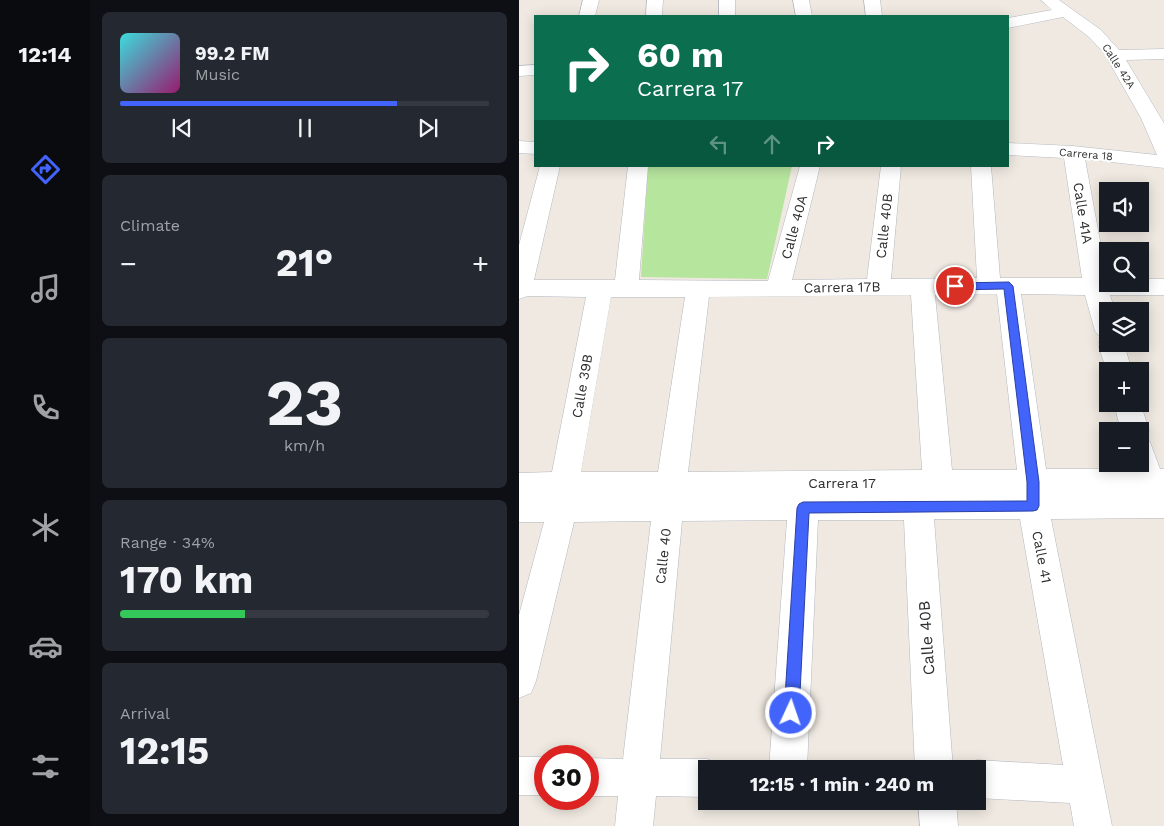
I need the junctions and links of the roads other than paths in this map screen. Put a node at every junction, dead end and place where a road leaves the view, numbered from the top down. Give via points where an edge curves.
1 (591, 0) edge
2 (655, 0) edge
3 (727, 0) edge
4 (801, 0) edge
5 (872, 0) edge
6 (1049, 0) edge
7 (1065, 12) junction
8 (587, 15) edge
9 (654, 15) edge
10 (727, 15) edge
11 (804, 15) edge
12 (874, 15) edge
13 (1009, 23) edge
14 (1164, 54) edge
15 (1113, 55) junction
16 (534, 70) edge
17 (519, 71) edge
18 (519, 147) edge
19 (534, 148) edge
20 (1009, 149) edge
21 (1073, 152) junction
22 (1164, 152) edge
23 (1164, 162) edge
24 (550, 167) edge
25 (638, 167) edge
26 (810, 167) edge
27 (891, 167) edge
28 (981, 167) edge
29 (878, 286) junction
30 (999, 286) junction
31 (1095, 286) junction
32 (922, 287) junction
33 (1164, 287) edge
34 (613, 288) junction
35 (697, 288) junction
36 (778, 288) junction
37 (519, 289) edge
38 (1100, 302) edge
39 (1149, 467) edge
40 (1156, 481) edge
41 (519, 486) edge
42 (1033, 494) junction
43 (928, 495) junction
44 (670, 496) junction
45 (563, 497) junction
46 (1164, 505) edge
47 (803, 508) junction
48 (519, 510) edge
49 (519, 682) edge
50 (789, 760) edge
51 (935, 760) edge
52 (519, 776) edge
53 (534, 776) edge
54 (599, 777) edge
55 (639, 777) junction
56 (698, 778) edge
57 (986, 779) edge
58 (1086, 785) junction
59 (938, 810) edge
60 (634, 826) edge
61 (939, 826) edge
62 (1093, 826) edge

1 - 8 street
2 - 9 street
3 - 10 street
4 - 11 street
5 - 12 street
6 - 7 street, Calle 42A
7 - 13 street
7 - 15 street, Calle 42A via 1102,40
14 - 15 street
15 - 22 street, Calle 42A via 1152,117
16 - 17 street
18 - 19 street
20 - 21 street, Carrera 18
21 - 23 street, Carrera 18
21 - 31 street, Calle 41A
24 - 37 street
25 - 34 street, Calle 39B
26 - 36 street, Calle 40A
27 - 29 street, Calle 40B
28 - 30 street, Calle 41
29 - 32 street, Carrera 17B
29 - 36 street, Carrera 17B
30 - 31 street, Carrera 17B
30 - 32 street, Carrera 17B
30 - 42 street, Calle 41
31 - 33 street, Carrera 17B
31 - 38 street, Calle 41A
32 - 43 street, Calle 40B
34 - 35 street, Carrera 17B
34 - 37 street, Carrera 17B
34 - 45 street, Calle 39B
35 - 36 street, Carrera 17B
35 - 44 street, Calle 40
39 - 40 street
40 - 42 street, Carrera 17
41 - 45 street, Carrera 17
42 - 43 street, Carrera 17
42 - 46 street, Carrera 17
42 - 58 street, Calle 41
43 - 44 street, Carrera 17
43 - 47 street, Carrera 17
43 - 51 street, Calle 40B
44 - 45 street, Carrera 17
44 - 47 street, Carrera 17
44 - 55 street, Calle 40
45 - 48 street, Carrera 17
45 - 49 street, Calle 39B
47 - 50 street
52 - 53 street
54 - 55 street
55 - 56 street
55 - 60 street, Calle 40
57 - 58 street
58 - 62 street, Calle 41
59 - 61 street

